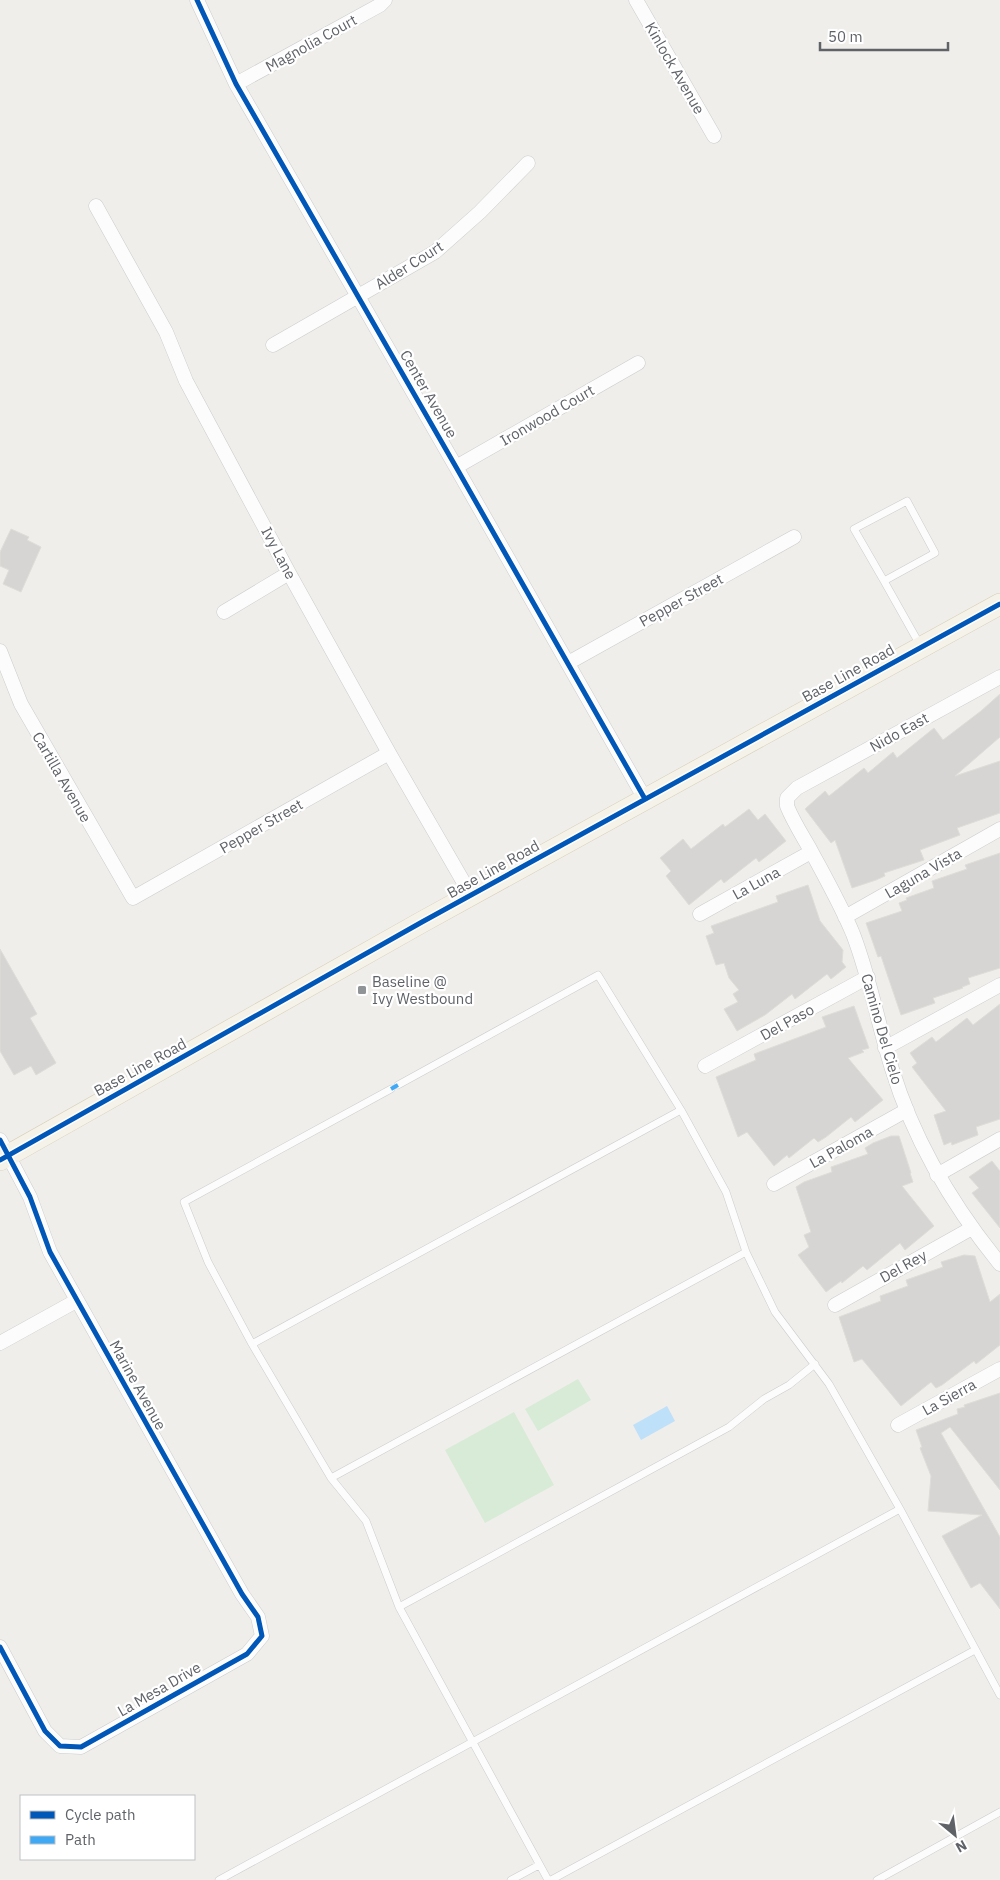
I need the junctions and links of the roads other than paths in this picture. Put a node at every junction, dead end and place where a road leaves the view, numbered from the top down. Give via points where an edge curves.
1 (197, 0) edge
2 (385, 0) edge
3 (636, 0) edge
4 (236, 84) junction
5 (714, 136) dead end
6 (528, 163) dead end
7 (96, 206) dead end
8 (359, 296) junction
9 (273, 345) dead end
10 (638, 363) dead end
11 (456, 466) junction
12 (794, 537) dead end
13 (289, 573) junction
14 (884, 581) junction
15 (1000, 604) edge
16 (224, 612) dead end
17 (921, 647) junction
18 (0, 651) edge
19 (568, 663) junction
20 (1000, 677) edge
21 (388, 753) junction
22 (797, 788) joint
23 (645, 799) junction
24 (1000, 829) edge
25 (811, 852) junction
26 (471, 895) junction
27 (133, 898) joint
28 (700, 914) dead end
29 (845, 917) junction
30 (868, 976) junction
31 (1000, 984) edge
32 (886, 1048) junction
33 (705, 1066) dead end
34 (682, 1110) junction
35 (907, 1110) junction
36 (1000, 1139) edge
37 (3, 1152) edge
38 (937, 1174) junction
39 (774, 1184) dead end
40 (972, 1228) junction
41 (746, 1252) junction
42 (1000, 1264) edge
43 (76, 1300) junction
44 (835, 1305) dead end
45 (0, 1343) edge
46 (252, 1344) junction
47 (815, 1364) junction
48 (1000, 1369) edge
49 (898, 1425) dead end
50 (331, 1478) junction
51 (900, 1509) junction
52 (399, 1607) junction
53 (262, 1636) joint
54 (0, 1647) edge
55 (976, 1650) junction
56 (1000, 1695) edge
57 (472, 1742) junction
58 (1000, 1812) edge
59 (539, 1864) junction
60 (219, 1880) edge
61 (511, 1880) edge
62 (549, 1880) edge
63 (877, 1880) edge

1 - 4 street, Center Avenue
2 - 4 street, Magnolia Court
3 - 5 street, Kinlock Avenue
4 - 8 street, Center Avenue
6 - 8 street, Alder Court via 435,252
7 - 13 street, Ivy Lane via 166,332 186,381
8 - 9 street, Alder Court
8 - 11 street, Center Avenue
10 - 11 street, Ironwood Court
11 - 19 street, Center Avenue
12 - 19 street, Pepper Street
13 - 16 street
13 - 21 street, Ivy Lane
14 - 14 lane via 935,553 907,501 854,529
14 - 17 lane
15 - 17 main road, Base Line Road
17 - 23 main road, Base Line Road
18 - 27 street, Cartilla Avenue via 21,704
19 - 23 street, Center Avenue
20 - 22 street, Nido East
21 - 26 street, Ivy Lane
21 - 27 street, Pepper Street
22 - 25 street, Camino Del Cielo via 787,798 787,806
23 - 26 main road, Base Line Road
24 - 29 street, Laguna Vista
25 - 28 street, La Luna
25 - 29 street, Camino Del Cielo
26 - 37 main road, Base Line Road
29 - 30 street, Camino Del Cielo
30 - 32 street, Camino Del Cielo
30 - 33 street, Del Paso
31 - 32 street
32 - 35 street, Camino Del Cielo
34 - 41 lane via 726,1192
34 - 46 lane
34 - 46 lane via 598,975 184,1202 208,1262
35 - 38 street, Camino Del Cielo
35 - 39 street, La Paloma
36 - 38 street
37 - 43 street, Marine Avenue via 30,1198 50,1252
38 - 40 street, Camino Del Cielo
40 - 42 street, Camino Del Cielo
40 - 44 street, Del Rey
41 - 47 lane via 775,1312
41 - 50 lane
43 - 45 street
43 - 53 street, Marine Avenue via 258,1617
46 - 50 lane
47 - 51 lane
47 - 52 lane via 729,1427
48 - 49 street, La Sierra
50 - 52 lane via 366,1521
51 - 55 lane
51 - 57 lane
52 - 57 lane
53 - 54 street, La Mesa Drive via 247,1654 81,1748 60,1746 46,1731
55 - 56 lane
55 - 62 lane
57 - 59 lane
57 - 60 lane
58 - 63 lane
59 - 61 lane
59 - 62 lane

